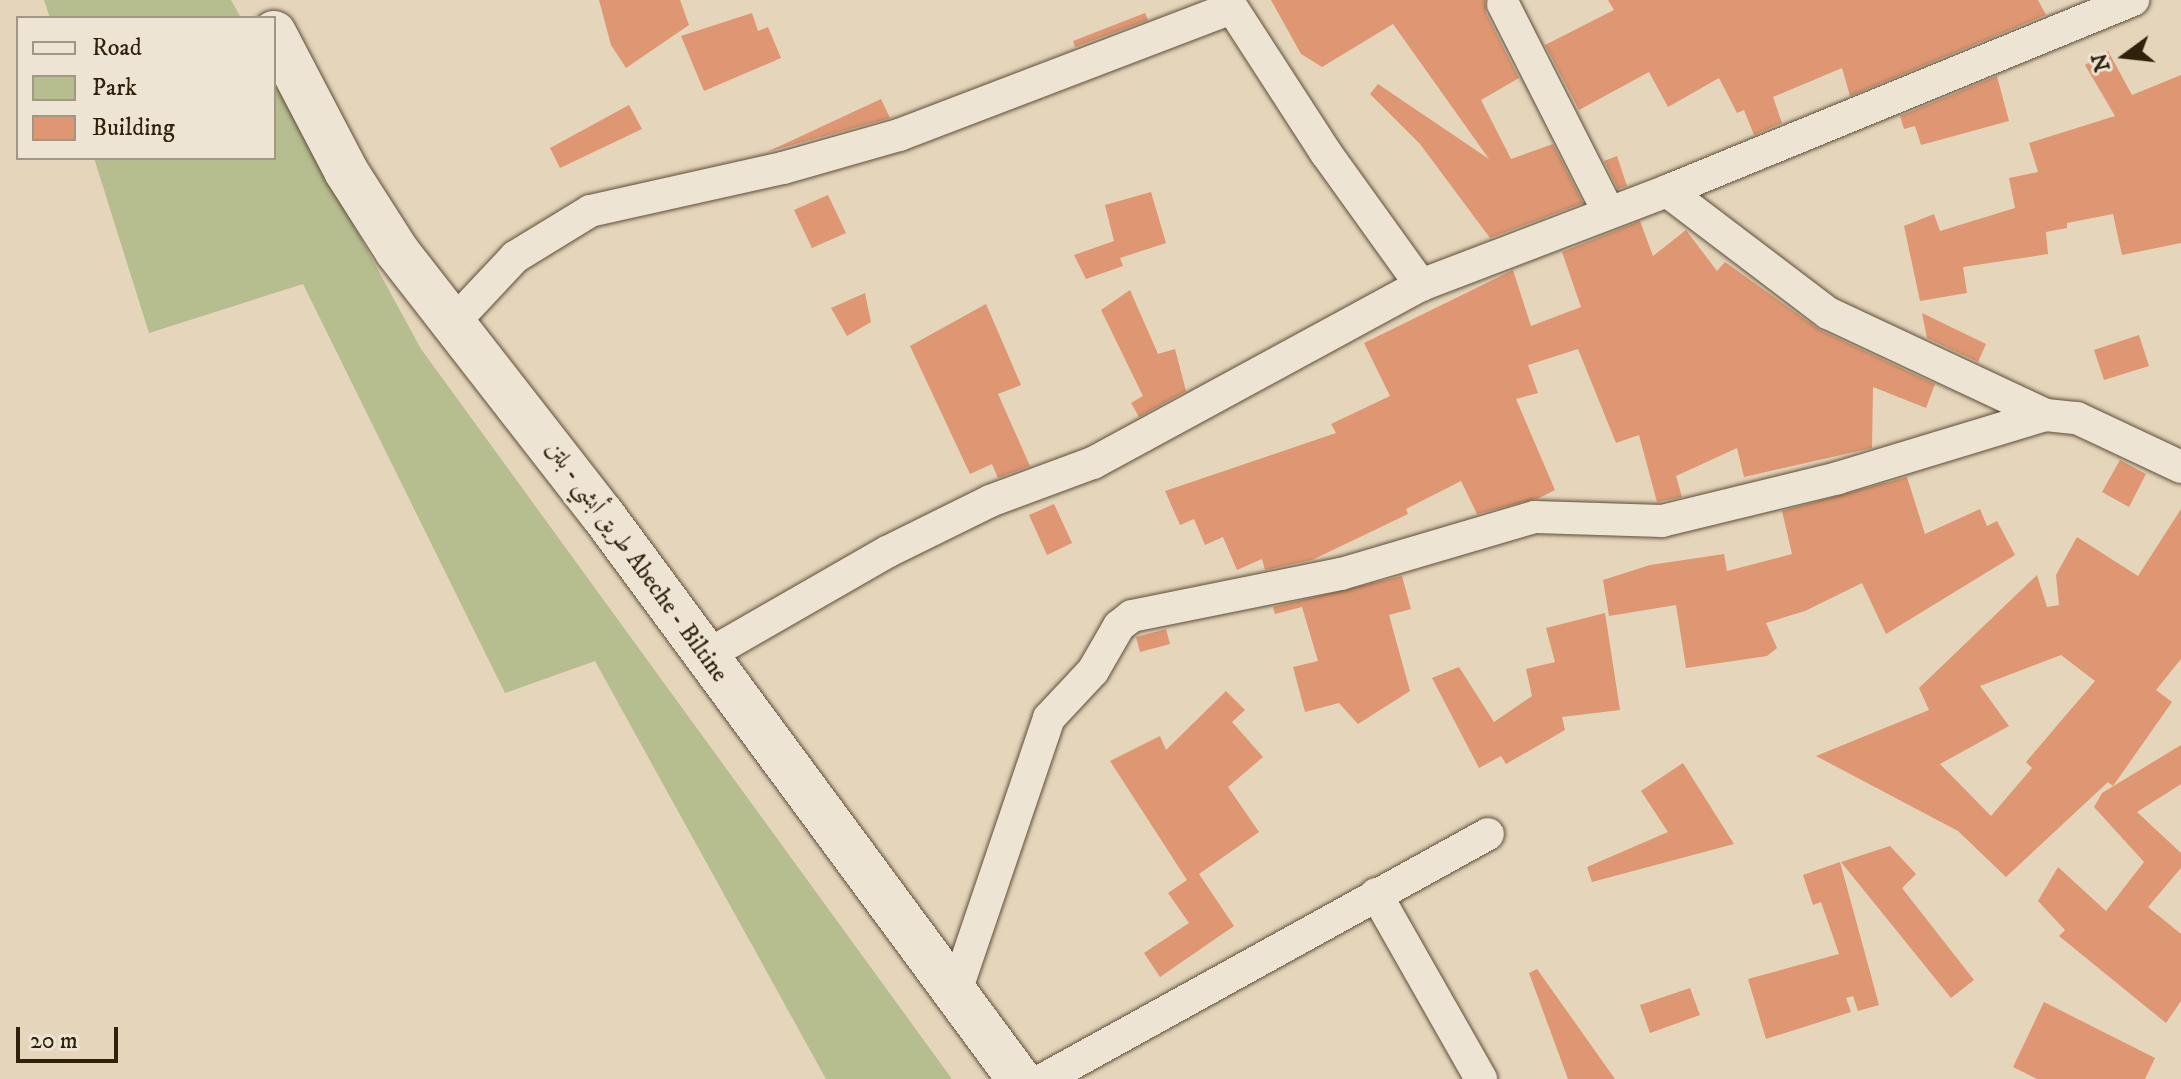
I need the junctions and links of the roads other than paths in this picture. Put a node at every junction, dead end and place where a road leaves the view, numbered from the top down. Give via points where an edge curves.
1 (2133, 0) edge
2 (1507, 1) edge
3 (1230, 4) edge
4 (276, 37) edge
5 (1667, 191) junction
6 (1608, 211) junction
7 (1421, 285) junction
8 (455, 321) junction
9 (2046, 415) junction
10 (2181, 467) edge
11 (706, 656) junction
12 (1488, 834) dead end
13 (1376, 894) junction
14 (954, 997) junction
15 (1019, 1079) edge
16 (1044, 1079) edge
17 (1481, 1079) edge

1 - 5 street
2 - 6 street
3 - 7 street via 1326,153
3 - 8 street via 899,135 783,168 590,211 515,257
4 - 8 main road, طريق أبشي - بلتن Abeche - Biltine via 346,171 397,251
5 - 6 street
5 - 9 street via 1828,313
6 - 7 street
7 - 11 street via 1093,463 990,501 887,552
8 - 11 main road, طريق أبشي - بلتن Abeche - Biltine
9 - 10 street via 2077,418
9 - 14 street via 1838,478 1662,521 1535,517 1341,574 1132,616 1119,626 1093,671 1049,718
11 - 14 main road, طريق أبشي - بلتن Abeche - Biltine
12 - 13 street
13 - 16 street
13 - 17 street
14 - 15 main road, طريق أبشي - بلتن Abeche - Biltine

